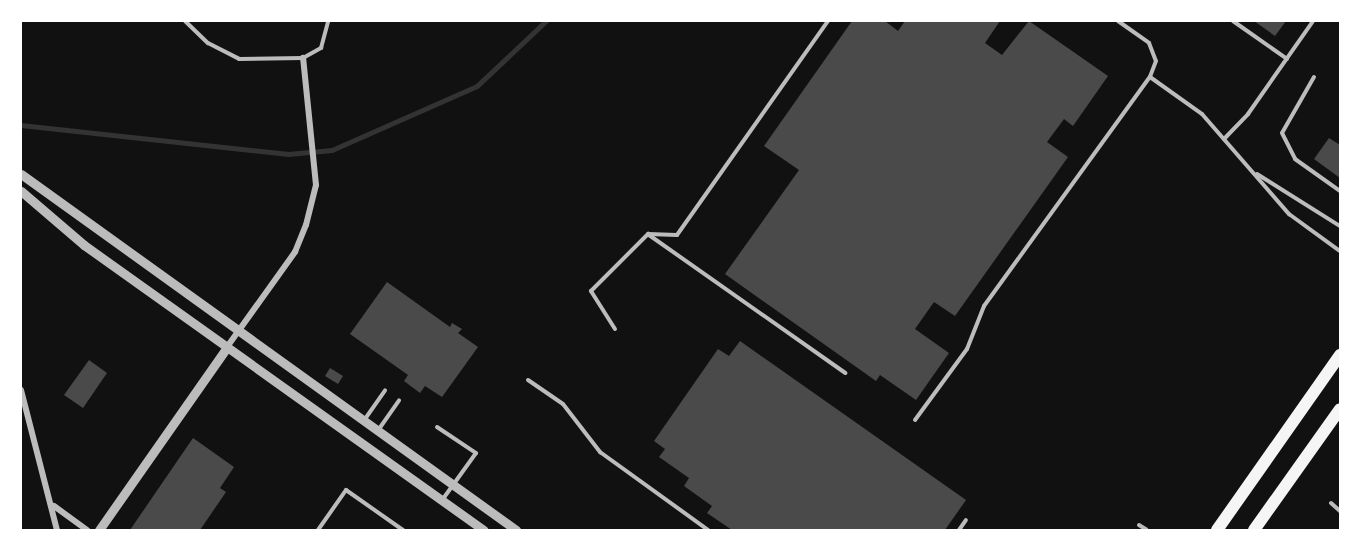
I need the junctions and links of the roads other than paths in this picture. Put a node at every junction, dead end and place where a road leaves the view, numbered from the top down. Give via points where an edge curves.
1 (185, 21) edge
2 (328, 21) edge
3 (828, 21) edge
4 (1118, 21) edge
5 (1233, 21) edge
6 (1313, 21) edge
7 (303, 58) junction
8 (1287, 59) junction
9 (1150, 77) junction
10 (1314, 77) dead end
11 (1224, 139) junction
12 (1254, 172) junction
13 (21, 174) edge
14 (21, 191) edge
15 (1340, 191) edge
16 (1340, 226) edge
17 (648, 234) junction
18 (1340, 251) edge
19 (615, 329) dead end
20 (238, 331) junction
21 (227, 346) junction
22 (1340, 355) edge
23 (845, 373) dead end
24 (528, 380) dead end
25 (21, 390) edge
26 (385, 390) dead end
27 (399, 400) dead end
28 (1340, 409) edge
29 (915, 420) dead end
30 (363, 422) junction
31 (437, 427) dead end
32 (376, 432) junction
33 (453, 485) junction
34 (442, 500) junction
35 (1331, 503) dead end
36 (54, 506) junction
37 (1232, 508) junction
38 (1340, 511) edge
39 (966, 520) dead end
40 (1139, 525) dead end
41 (57, 530) edge
42 (87, 530) edge
43 (99, 530) edge
44 (318, 530) edge
45 (404, 530) edge
46 (484, 530) edge
47 (516, 530) edge
48 (708, 530) edge
49 (959, 530) edge
50 (1147, 530) edge
51 (1217, 530) edge
52 (1225, 530) edge
53 (1254, 530) edge

1 - 7 lane via 208,43 239,59
2 - 7 lane via 321,48
3 - 17 lane via 677,235
4 - 9 lane via 1149,43 1156,61
5 - 8 lane
6 - 8 lane
7 - 20 street via 316,185 295,252
8 - 11 lane
9 - 11 lane via 1202,114
9 - 29 lane via 984,306 966,349
10 - 15 lane via 1282,133 1295,159
11 - 12 lane
12 - 16 lane
12 - 18 lane via 1289,214
13 - 20 street
14 - 21 street via 84,245
17 - 19 lane via 591,291
17 - 23 lane
20 - 21 street
20 - 30 street
21 - 34 street
21 - 43 street
22 - 37 main road
24 - 48 lane via 564,404 600,452
25 - 36 street
26 - 30 lane
27 - 32 lane
28 - 53 main road
30 - 32 street
31 - 33 lane via 476,453
32 - 33 street
33 - 34 lane
33 - 47 street
34 - 46 street
35 - 38 lane
36 - 41 street
36 - 42 street
37 - 51 main road
37 - 52 main road
39 - 49 lane
40 - 50 lane
44 - 45 lane via 346,490

